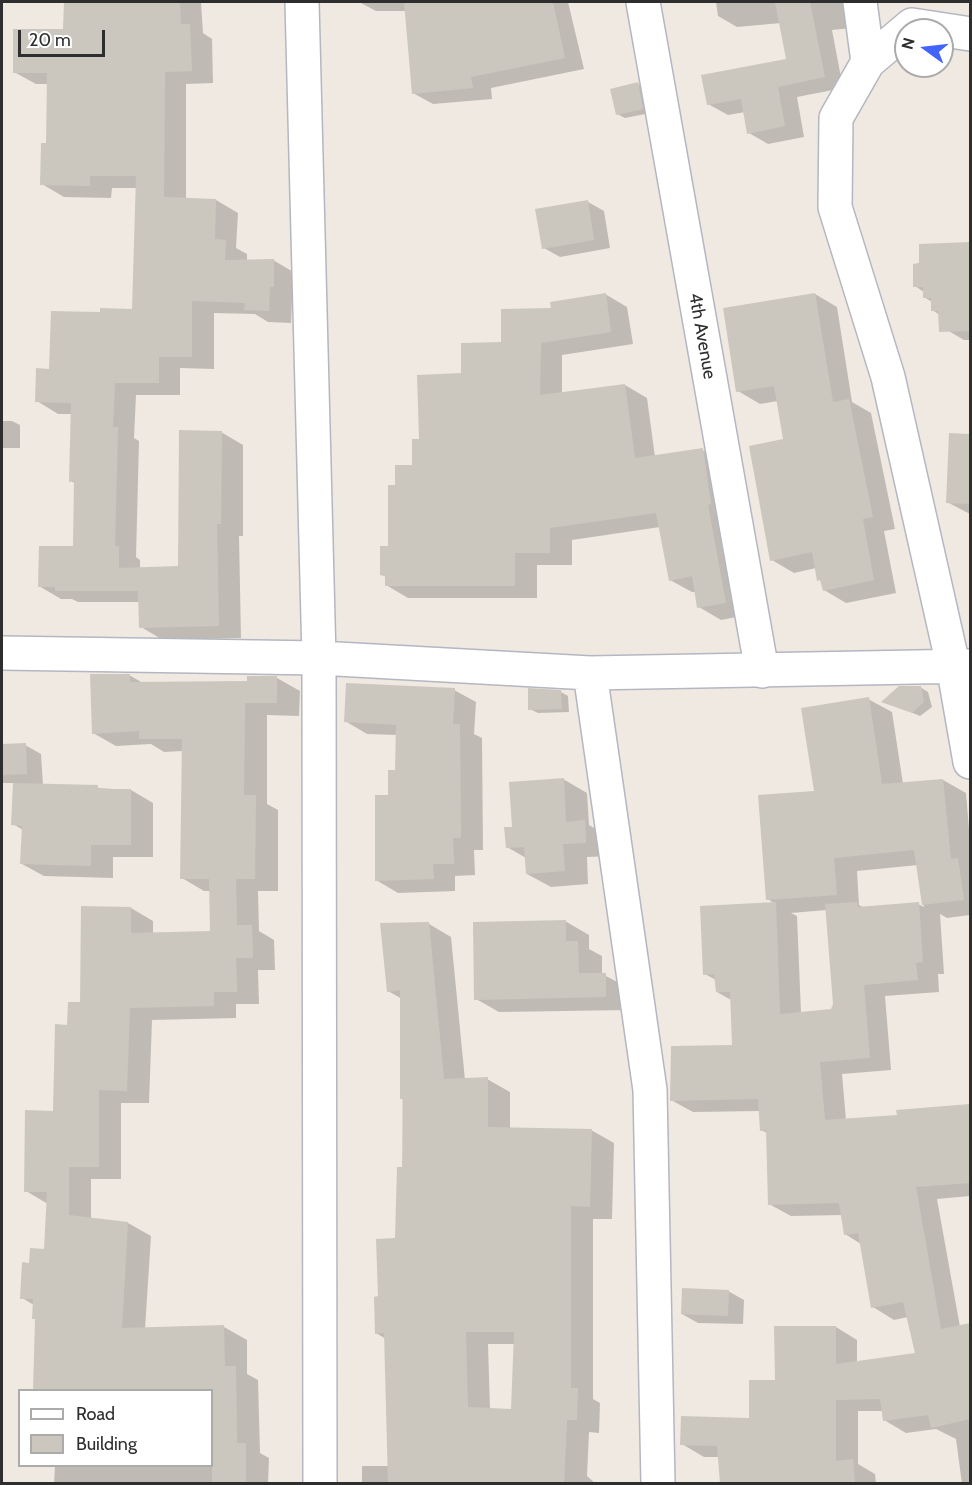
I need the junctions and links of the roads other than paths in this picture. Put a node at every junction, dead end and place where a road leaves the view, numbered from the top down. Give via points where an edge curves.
1 (302, 2) edge
2 (643, 2) edge
3 (860, 2) edge
4 (970, 33) edge
5 (868, 62) junction
6 (2, 653) edge
7 (319, 658) junction
8 (962, 665) edge
9 (762, 671) junction
10 (590, 673) junction
11 (970, 762) edge
12 (320, 1484) edge
13 (658, 1484) edge

1 - 7 street
2 - 9 street, 4th Avenue
3 - 5 street
4 - 5 street via 912,25
5 - 8 street via 836,118 835,207 888,377
6 - 7 street
7 - 10 street
7 - 12 street
8 - 9 street
8 - 11 street
9 - 10 street
10 - 13 street via 650,1090

